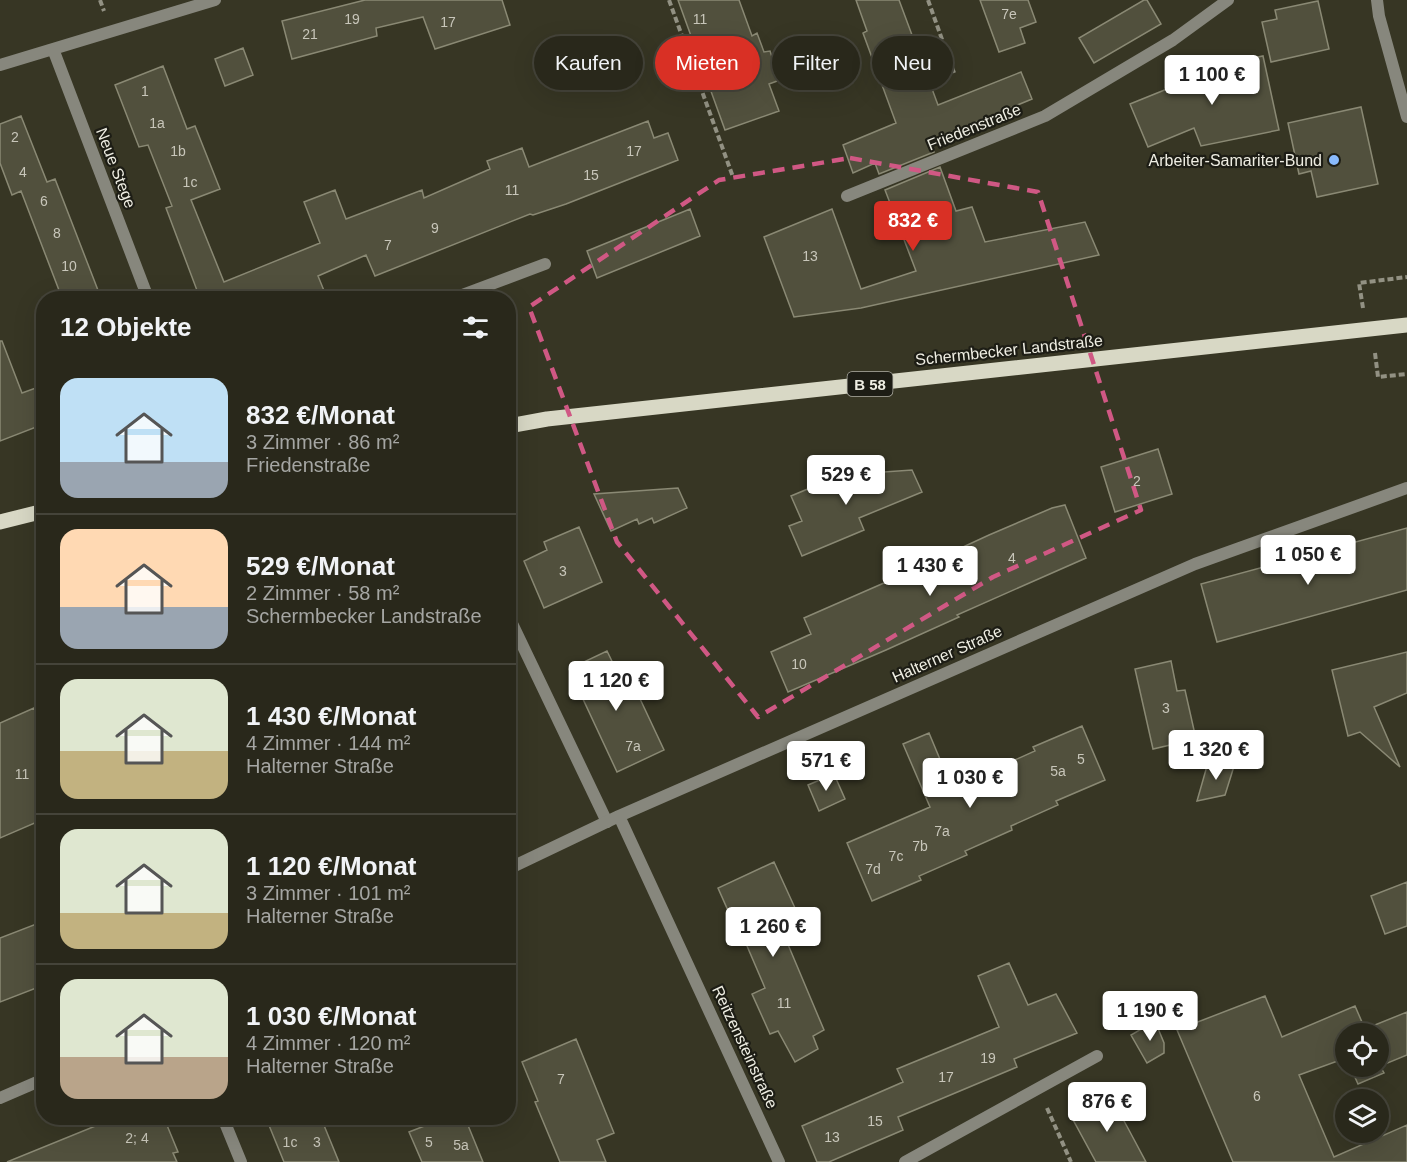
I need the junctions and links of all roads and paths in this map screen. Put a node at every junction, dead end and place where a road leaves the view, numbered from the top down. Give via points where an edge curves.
1 (215, 0) edge
2 (669, 0) edge
3 (928, 0) edge
4 (1228, 0) edge
5 (1377, 0) edge
6 (53, 49) junction
7 (0, 65) edge
8 (954, 73) dead end
9 (1407, 117) edge
10 (733, 177) dead end
11 (847, 196) dead end
12 (545, 264) dead end
13 (1407, 277) edge
14 (145, 291) edge
15 (473, 291) edge
16 (1407, 325) edge
17 (1368, 329) junction
18 (1407, 374) edge
19 (516, 425) edge
20 (1407, 488) edge
21 (36, 513) edge
22 (0, 522) edge
23 (516, 632) edge
24 (619, 816) junction
25 (607, 822) junction
26 (516, 865) edge
27 (1097, 1056) dead end
28 (36, 1082) edge
29 (1038, 1088) junction
30 (0, 1098) edge
31 (226, 1125) edge
32 (241, 1162) edge
33 (779, 1162) edge
34 (905, 1162) edge
35 (1071, 1162) edge

1 - 6 street
2 - 10 path
3 - 8 path
4 - 11 street, Friedenstraße via 1173,40 1045,117
5 - 9 street
6 - 7 street
6 - 14 street, Neue Stege
12 - 15 street
13 - 17 path via 1359,283
16 - 17 main road, Schermbecker Landstraße / B 58
17 - 18 path via 1378,377
17 - 19 main road, Schermbecker Landstraße / B 58
20 - 24 street, Halterner Straße via 1195,564
21 - 22 main road
23 - 25 street
24 - 25 street, Halterner Straße
24 - 33 street, Reitzensteinstraße
25 - 26 street, Halterner Straße
27 - 29 street
28 - 30 street
29 - 34 street
29 - 35 path
31 - 32 street

